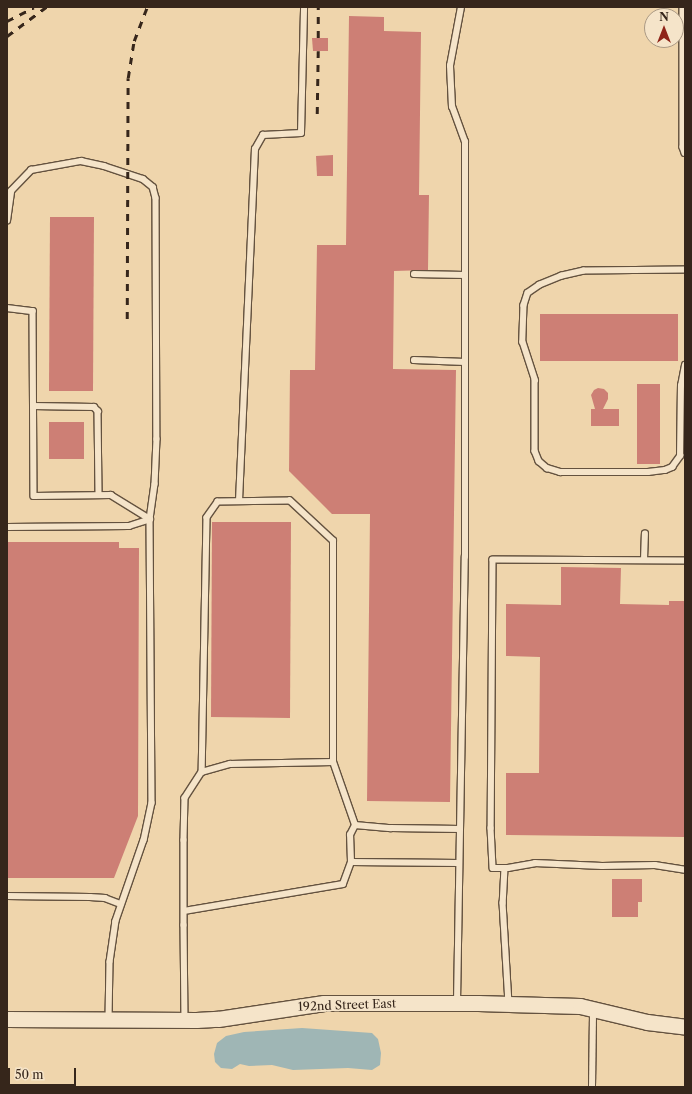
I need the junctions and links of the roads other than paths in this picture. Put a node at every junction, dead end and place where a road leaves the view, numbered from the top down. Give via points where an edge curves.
1 (304, 7) edge
2 (461, 7) edge
3 (683, 7) edge
4 (685, 153) edge
5 (7, 221) edge
6 (685, 270) edge
7 (414, 274) dead end
8 (465, 275) junction
9 (7, 308) edge
10 (414, 360) dead end
11 (466, 362) junction
12 (685, 365) edge
13 (33, 406) junction
14 (99, 495) junction
15 (239, 501) junction
16 (150, 519) junction
17 (7, 527) edge
18 (645, 534) dead end
19 (644, 560) junction
20 (685, 561) edge
21 (333, 762) junction
22 (202, 772) junction
23 (355, 825) junction
24 (460, 829) junction
25 (351, 862) junction
26 (459, 863) junction
27 (505, 868) junction
28 (685, 870) edge
29 (7, 896) edge
30 (121, 904) junction
31 (184, 912) junction
32 (456, 1002) junction
33 (509, 1003) junction
34 (593, 1009) junction
35 (7, 1019) edge
36 (109, 1020) junction
37 (185, 1020) junction
38 (685, 1027) edge
39 (592, 1087) edge

1 - 15 lane via 301,133 263,135 255,149
2 - 8 lane via 450,66 452,107 465,142
3 - 4 lane
5 - 16 lane via 11,191 31,170 81,161 143,180 153,188 156,198 157,439
6 - 12 lane via 584,271 562,276 528,293 524,305 522,342 534,372 535,451 539,461 547,468 560,472 648,472 672,467 680,456 681,386
7 - 8 lane
8 - 11 lane
9 - 13 lane via 33,311
10 - 11 lane
11 - 24 lane
13 - 14 lane via 94,407 98,411
13 - 14 lane via 34,496
14 - 16 lane via 111,495
15 - 21 lane via 290,501 333,541
15 - 22 lane via 218,502 206,524
16 - 17 lane via 129,526
16 - 30 lane via 152,803 144,840
18 - 19 lane
19 - 20 lane
19 - 27 lane via 493,560 491,828 493,868
21 - 22 lane via 230,764
21 - 23 lane
22 - 31 lane via 185,798
23 - 24 lane
23 - 25 lane via 350,836
24 - 26 lane
25 - 26 lane
25 - 31 lane via 344,884
26 - 32 lane
27 - 28 lane via 535,863 656,865
27 - 33 lane via 503,903
29 - 30 lane via 105,898
30 - 36 lane via 110,962
31 - 37 lane
32 - 33 street, 192nd Street East
32 - 37 street, 192nd Street East via 324,1003 218,1019
33 - 34 street, 192nd Street East via 562,1004
34 - 38 street, 192nd Street East via 647,1022
34 - 39 lane
35 - 36 street, 192nd Street East
36 - 37 street, 192nd Street East

